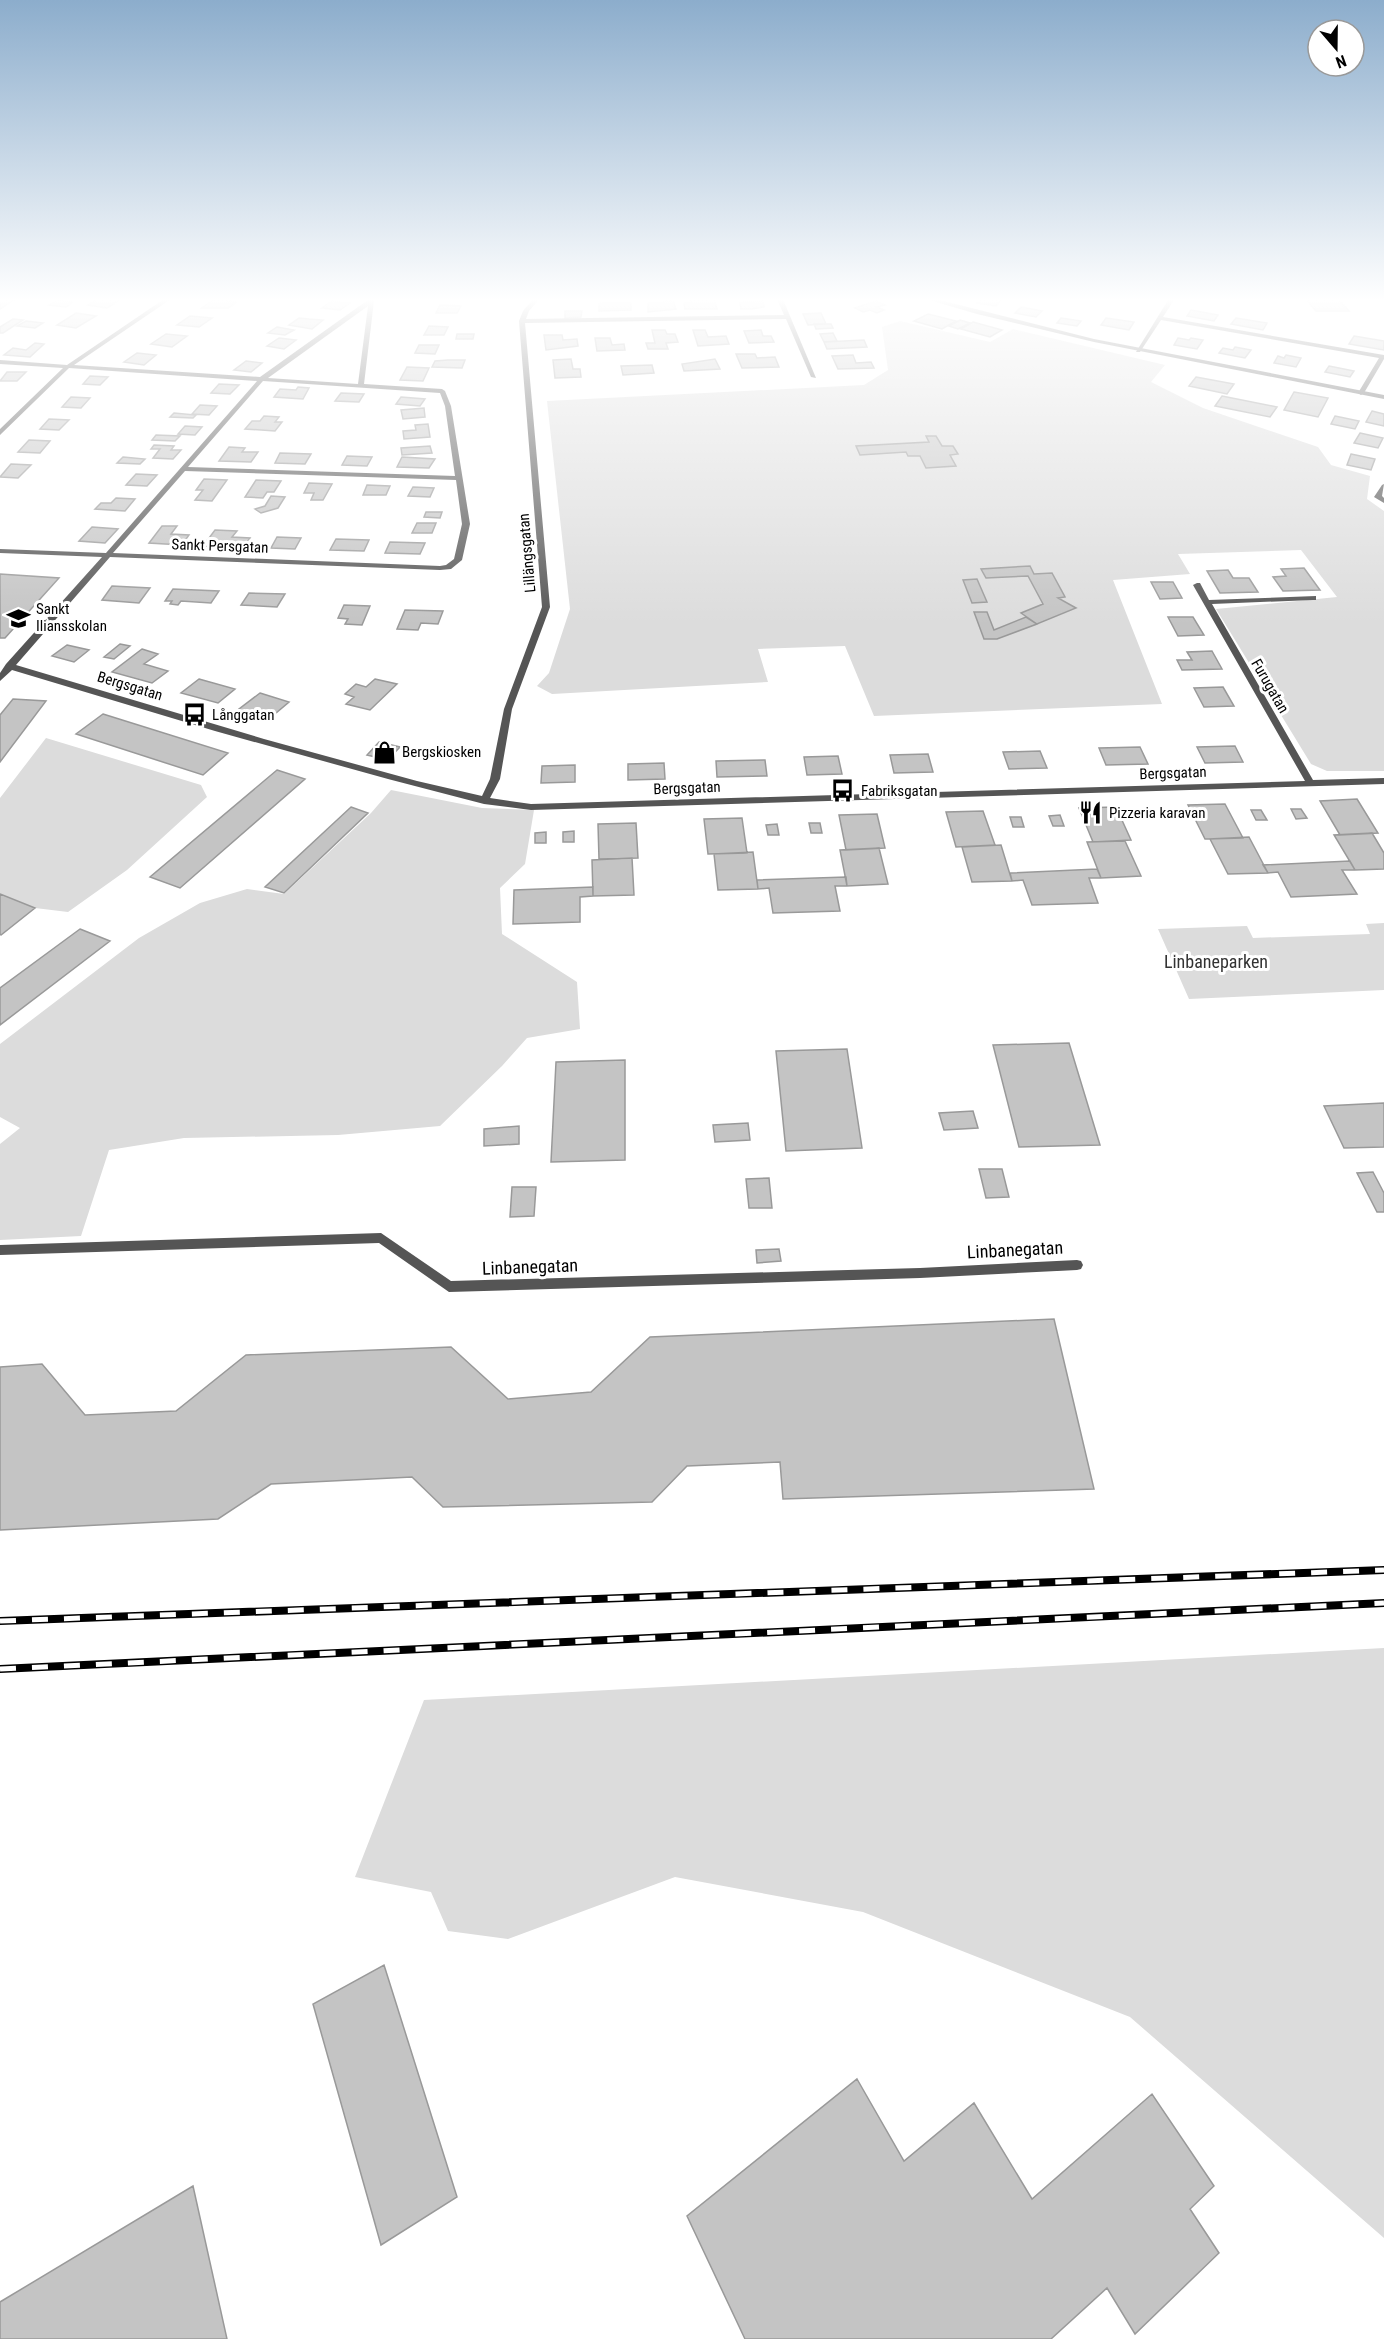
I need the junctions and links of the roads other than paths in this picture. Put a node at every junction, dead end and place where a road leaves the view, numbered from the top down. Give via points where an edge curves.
1 (27, 406) edge
2 (239, 406) edge
3 (448, 406) edge
4 (529, 406) edge
5 (0, 433) edge
6 (185, 469) junction
7 (458, 478) junction
8 (1384, 486) edge
9 (1384, 501) edge
10 (0, 551) edge
11 (106, 555) junction
12 (1197, 585) dead end
13 (1313, 598) dead end
14 (1206, 602) junction
15 (9, 666) junction
16 (0, 678) edge
17 (1384, 780) edge
18 (1311, 784) junction
19 (484, 801) junction
20 (0, 1250) edge
21 (1077, 1265) dead end

1 - 5 street
2 - 6 street
3 - 7 street
4 - 19 street, Lillängsgatan via 546,607 508,709 495,778
6 - 7 street
6 - 11 street
7 - 11 street, Sankt Persgatan via 466,524 458,560 448,567
8 - 9 street via 1378,497
10 - 11 street, Sankt Persgatan
11 - 15 street
12 - 14 street, Furugatan
13 - 14 street
14 - 18 street, Furugatan
15 - 16 street
15 - 19 street, Bergsgatan via 275,746
17 - 18 street, Bergsgatan
18 - 19 street, Bergsgatan via 593,806 531,807
20 - 21 street, Linbanegatan via 381,1238 449,1287

